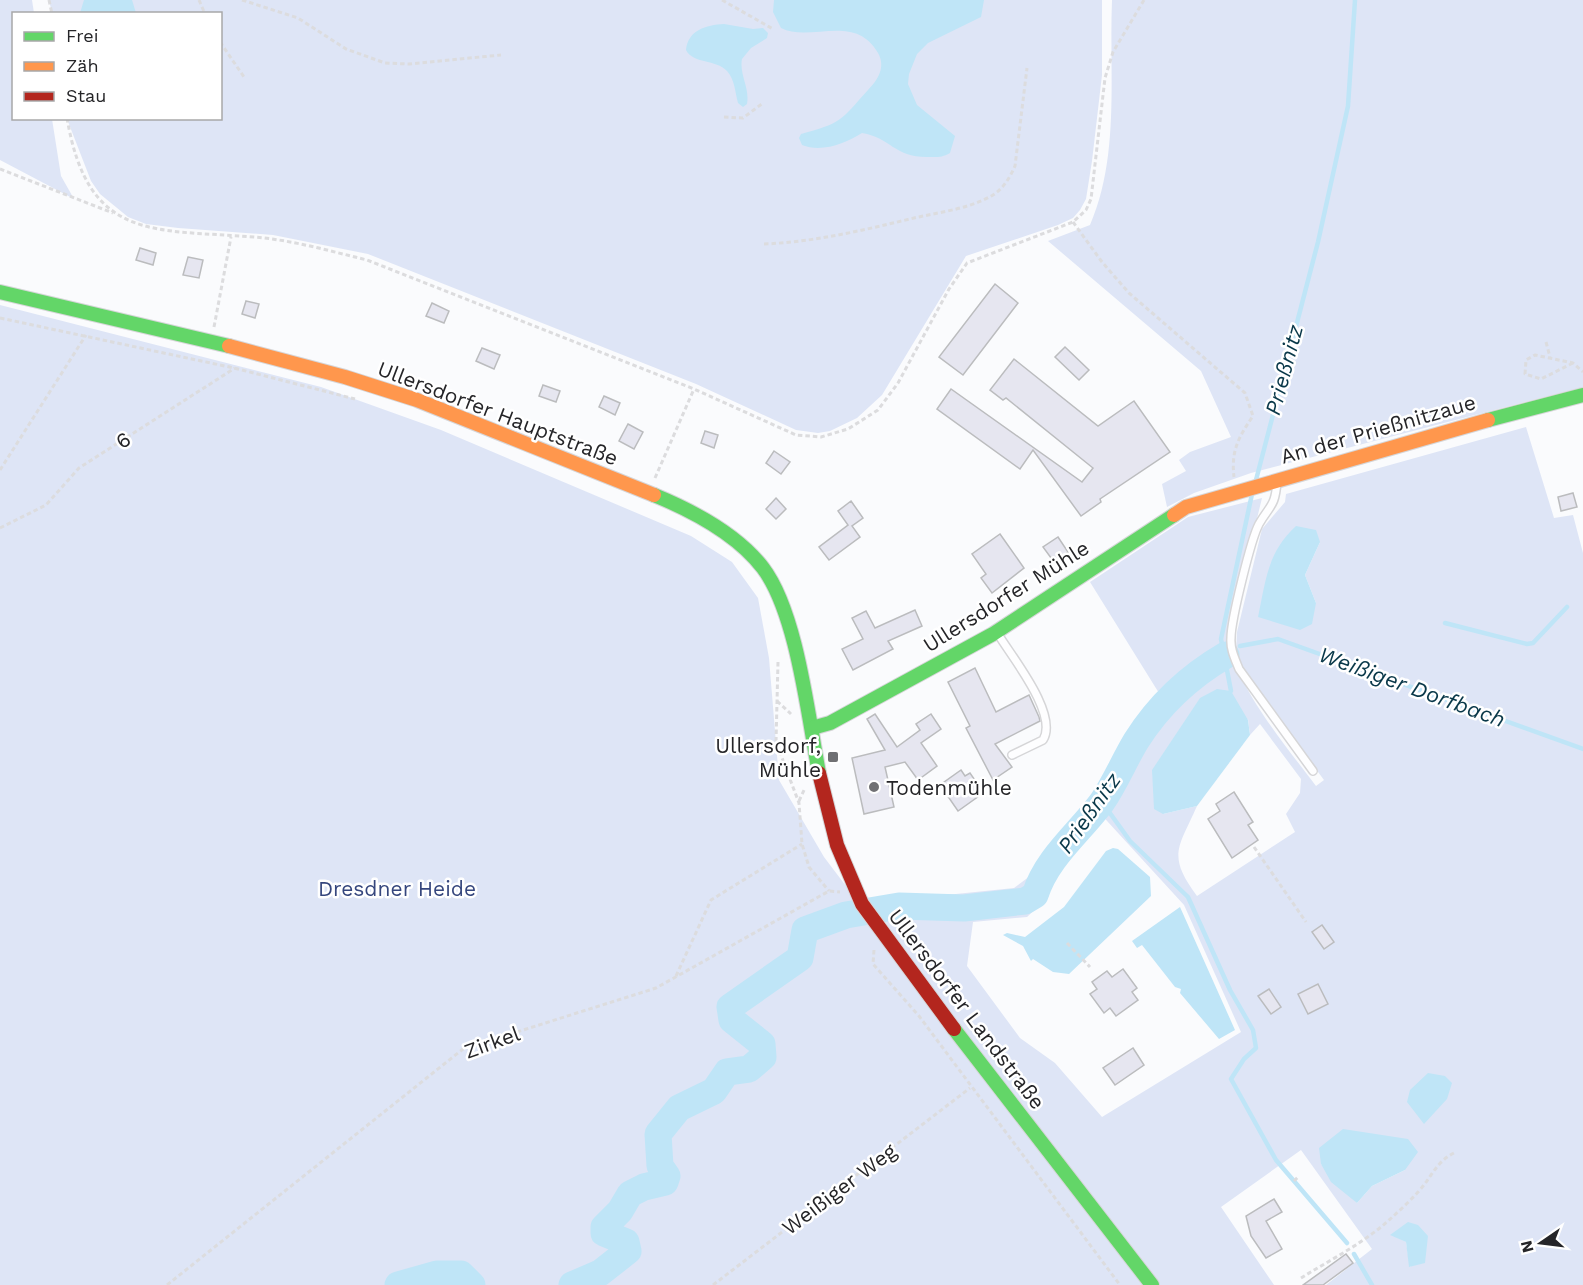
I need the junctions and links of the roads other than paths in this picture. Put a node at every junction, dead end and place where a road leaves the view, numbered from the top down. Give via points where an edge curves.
1 (0, 292) edge
2 (1583, 395) edge
3 (1277, 480) junction
4 (1186, 507) joint
5 (996, 632) junction
6 (812, 728) junction
7 (1012, 755) dead end
8 (1313, 771) dead end
9 (1152, 1285) edge

1 - 6 main road, Ullersdorfer Hauptstraße via 211,342 395,392 649,493 711,524 753,554 779,593
2 - 3 main road, An der Prießnitzaue
3 - 4 main road, An der Prießnitzaue
3 - 8 lane via 1275,500 1259,524 1246,566 1230,637 1239,669
4 - 5 main road, Ullersdorfer Mühle
5 - 6 main road, Ullersdorfer Mühle via 830,723
5 - 7 lane via 1035,693 1045,724 1042,740
6 - 9 main road, Ullersdorfer Landstraße via 835,844 862,904

